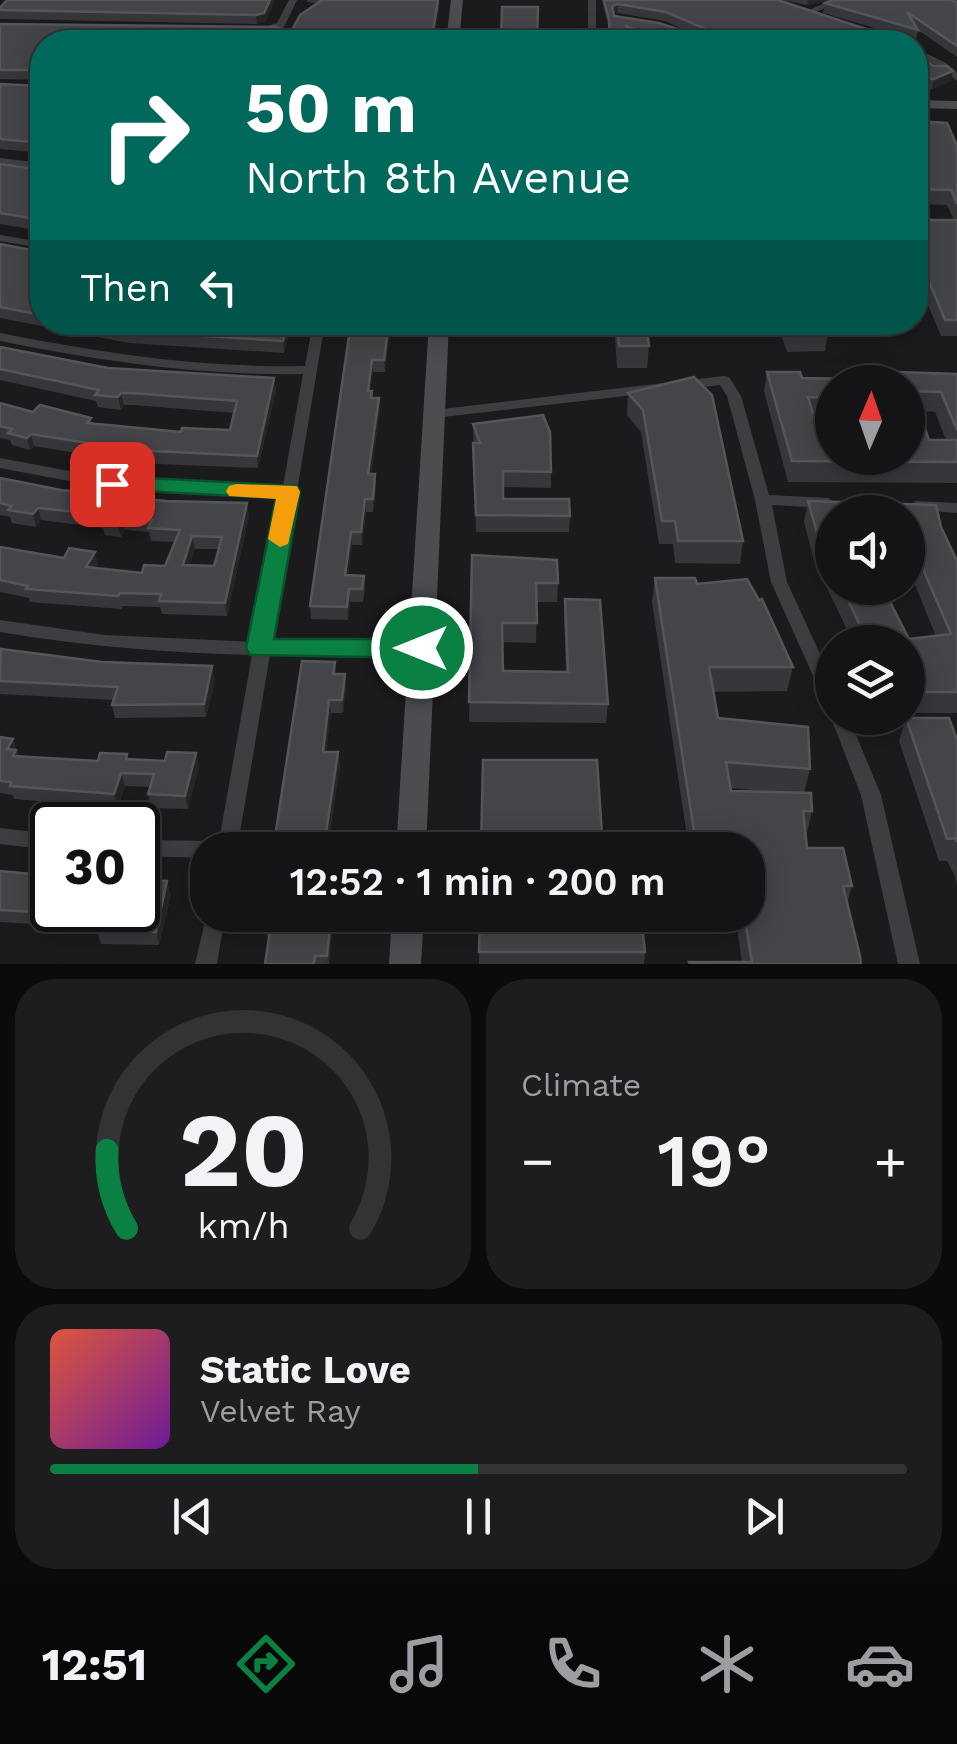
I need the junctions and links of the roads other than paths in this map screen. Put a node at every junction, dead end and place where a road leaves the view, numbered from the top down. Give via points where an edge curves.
1 (293, 0) edge
2 (457, 0) edge
3 (592, 0) edge
4 (840, 0) edge
5 (792, 9) edge
6 (806, 14) junction
7 (823, 19) edge
8 (256, 30) edge
9 (454, 30) edge
10 (592, 30) edge
11 (928, 57) edge
12 (957, 78) edge
13 (928, 104) edge
14 (957, 105) edge
15 (0, 161) edge
16 (30, 165) edge
17 (0, 238) edge
18 (30, 243) edge
19 (318, 335) edge
20 (437, 335) edge
21 (0, 337) edge
22 (311, 370) junction
23 (434, 414) junction
24 (0, 463) edge
25 (289, 492) junction
26 (763, 500) junction
27 (815, 502) edge
28 (925, 507) edge
29 (957, 508) edge
30 (0, 626) edge
31 (260, 648) junction
32 (422, 648) junction
33 (815, 661) edge
34 (847, 735) edge
35 (230, 832) edge
36 (412, 832) edge
37 (0, 836) edge
38 (30, 839) edge
39 (160, 848) edge
40 (190, 849) edge
41 (212, 932) edge
42 (407, 932) edge
43 (206, 964) edge
44 (405, 964) edge
45 (909, 964) edge

1 - 8 street via 282,24
2 - 9 main road
3 - 10 street
4 - 6 street
5 - 6 street
6 - 7 street
11 - 12 street
13 - 14 main road
15 - 16 street
17 - 18 street
19 - 22 street
20 - 23 main road
21 - 22 street via 113,361
22 - 25 street
23 - 26 street via 724,380
23 - 32 main road
24 - 25 street via 112,484
25 - 31 street
26 - 27 street
26 - 33 street via 779,582
28 - 29 street
30 - 31 street via 98,642
31 - 32 street
31 - 35 street
32 - 36 main road
34 - 45 street via 871,796
37 - 38 street
39 - 40 street
41 - 43 street
42 - 44 main road

